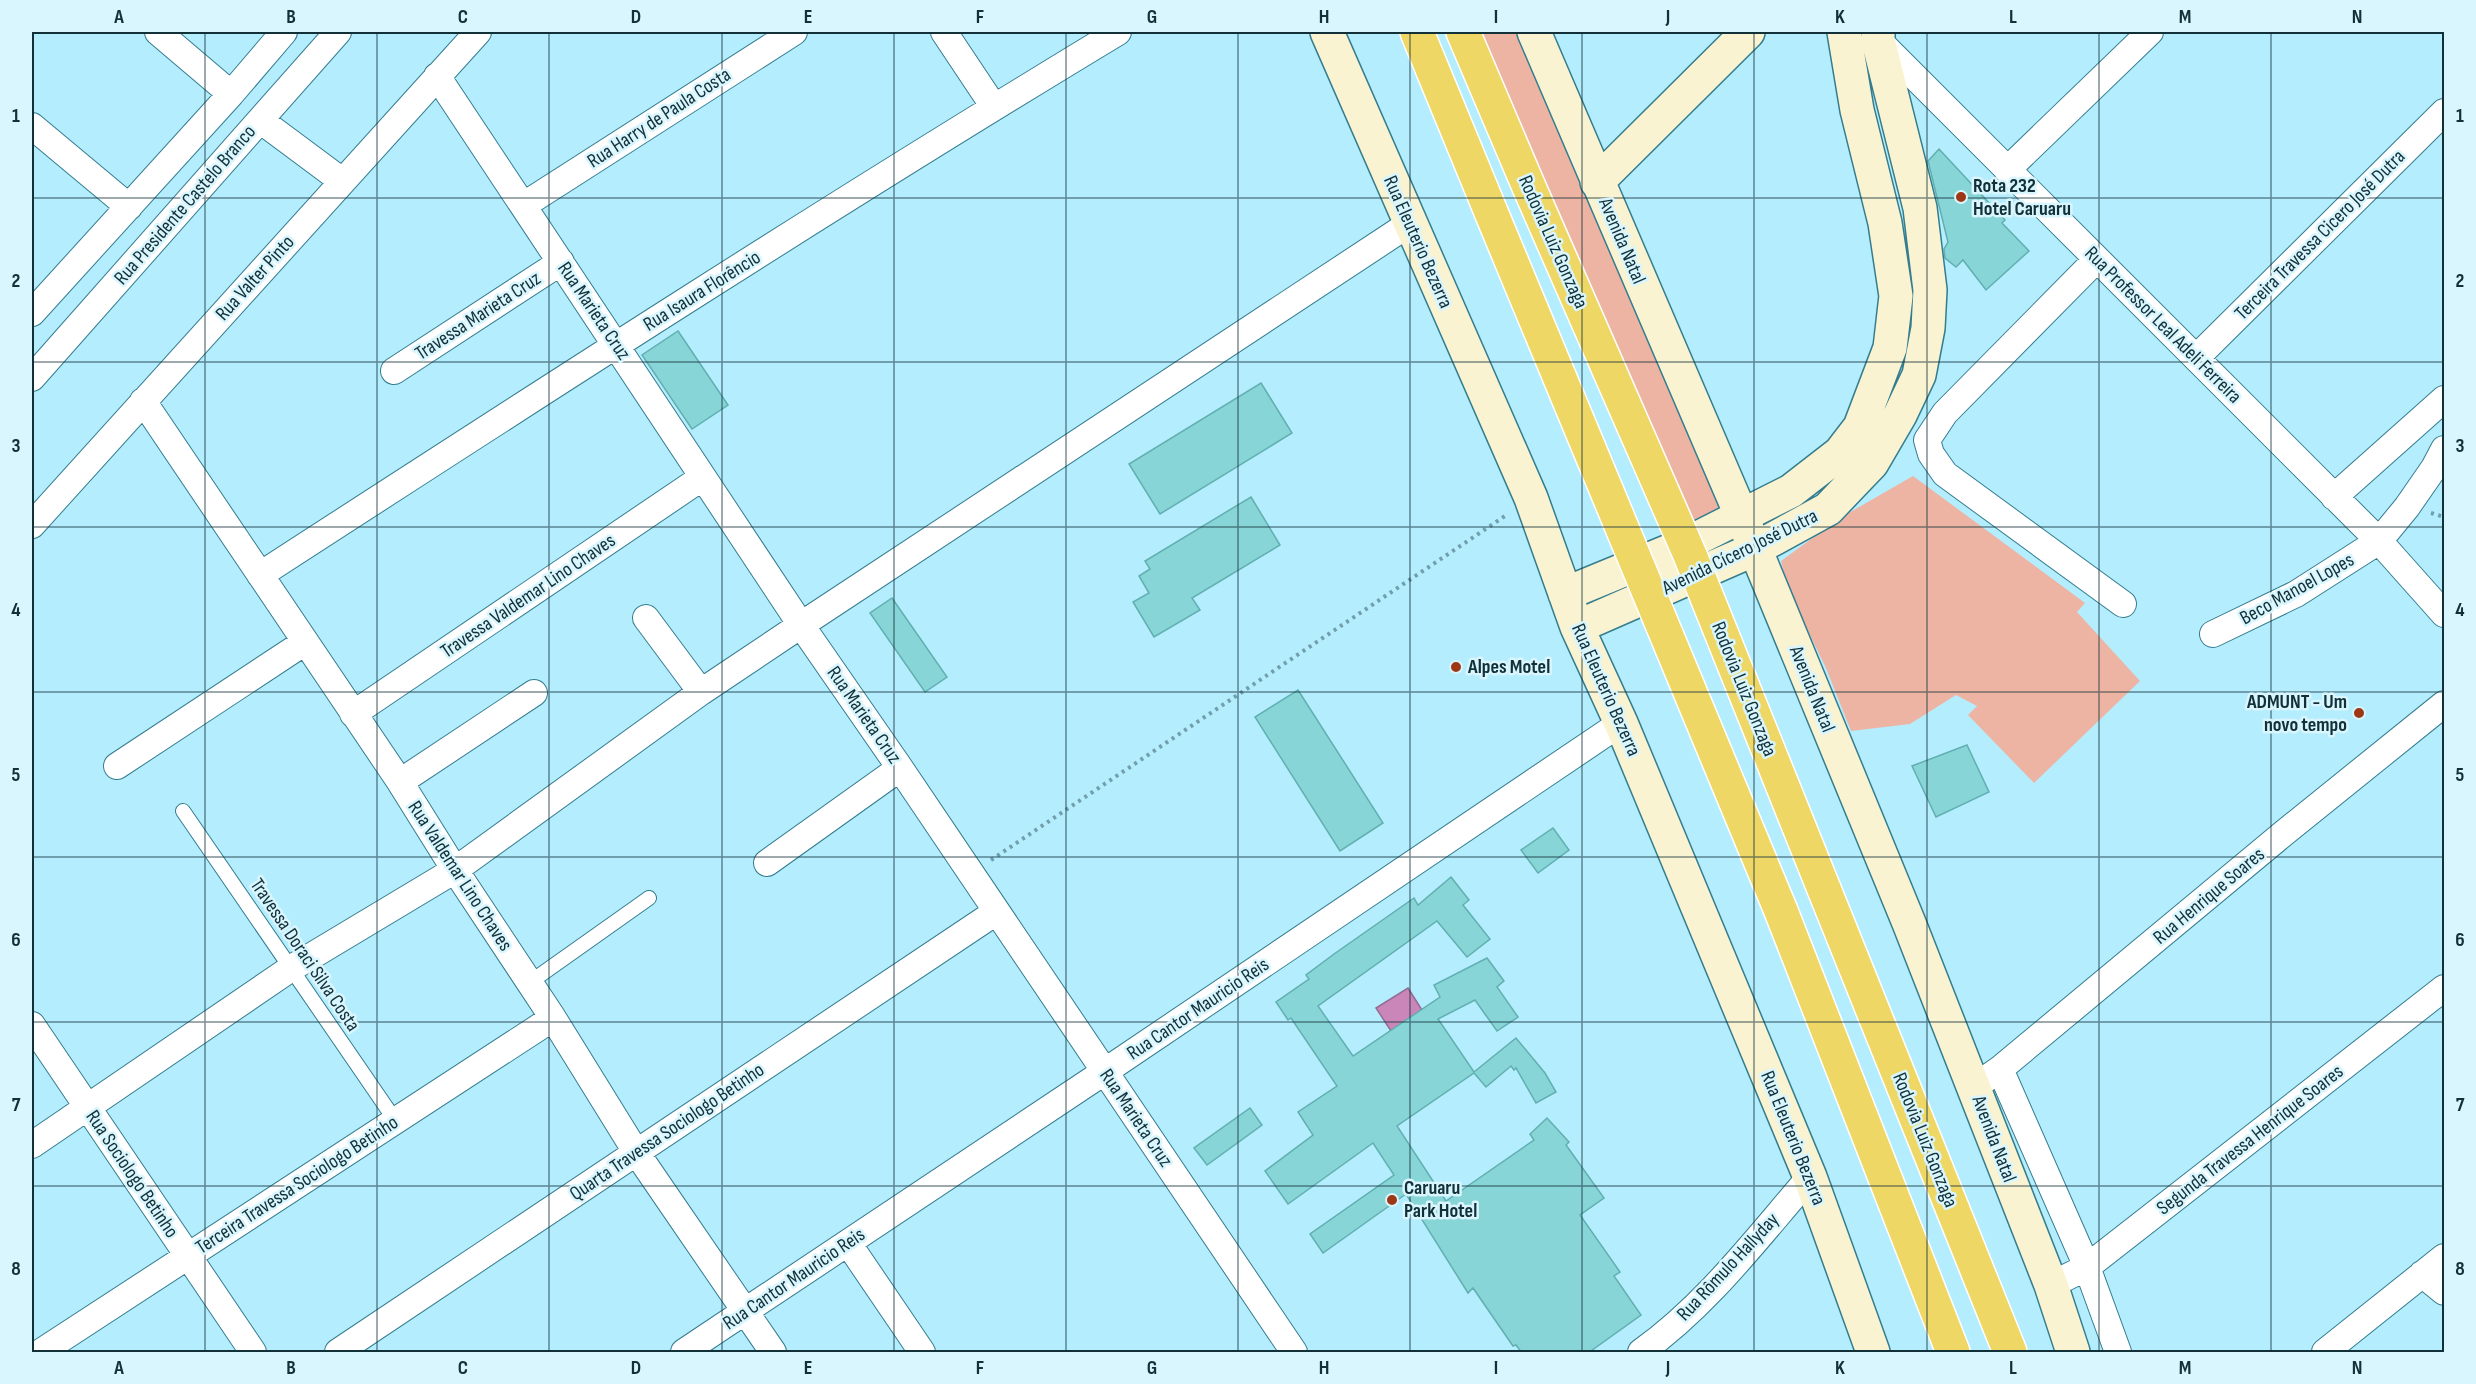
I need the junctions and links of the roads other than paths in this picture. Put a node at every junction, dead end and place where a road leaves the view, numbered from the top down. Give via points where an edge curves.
1 (158, 32) edge
2 (338, 32) edge
3 (478, 32) edge
4 (794, 32) edge
5 (944, 32) edge
6 (1118, 32) edge
7 (1327, 32) edge
8 (1417, 32) edge
9 (1463, 32) edge
10 (1534, 32) edge
11 (1748, 32) edge
12 (1844, 32) edge
13 (2150, 32) edge
14 (282, 34) edge
15 (1878, 36) edge
16 (310, 62) junction
17 (437, 76) junction
18 (231, 94) junction
19 (994, 107) junction
20 (2445, 112) edge
21 (260, 120) junction
22 (32, 126) edge
23 (2007, 170) junction
24 (342, 181) junction
25 (1597, 182) junction
26 (524, 205) junction
27 (129, 207) junction
28 (1409, 224) junction
29 (2097, 259) junction
30 (561, 262) junction
31 (32, 313) edge
32 (616, 344) junction
33 (2196, 358) junction
34 (394, 371) dead end
35 (32, 378) edge
36 (2445, 399) edge
37 (143, 401) junction
38 (2445, 449) edge
39 (703, 477) junction
40 (2334, 497) junction
41 (1742, 517) junction
42 (32, 525) edge
43 (2379, 541) junction
44 (1755, 549) junction
45 (260, 575) junction
46 (1565, 594) junction
47 (2123, 604) dead end
48 (2445, 614) edge
49 (646, 618) dead end
50 (801, 625) junction
51 (1577, 627) junction
52 (2213, 634) dead end
53 (305, 642) junction
54 (534, 693) dead end
55 (701, 693) junction
56 (2445, 704) edge
57 (353, 714) junction
58 (1622, 723) junction
59 (117, 766) dead end
60 (900, 768) junction
61 (400, 782) junction
62 (183, 811) dead end
63 (767, 863) dead end
64 (455, 870) junction
65 (649, 898) dead end
66 (996, 912) junction
67 (290, 969) junction
68 (529, 983) junction
69 (2445, 988) edge
70 (553, 1017) junction
71 (32, 1024) edge
72 (2000, 1070) junction
73 (1104, 1072) junction
74 (1974, 1088) junction
75 (87, 1107) junction
76 (395, 1120) junction
77 (32, 1145) edge
78 (636, 1152) junction
79 (1810, 1177) junction
80 (849, 1243) junction
81 (187, 1257) junction
82 (2445, 1257) edge
83 (2087, 1267) junction
84 (2422, 1274) junction
85 (2051, 1286) junction
86 (2445, 1292) edge
87 (745, 1311) junction
88 (41, 1353) edge
89 (253, 1353) edge
90 (338, 1353) edge
91 (684, 1353) edge
92 (773, 1353) edge
93 (922, 1353) edge
94 (1294, 1353) edge
95 (1641, 1353) edge
96 (1873, 1353) edge
97 (1953, 1353) edge
98 (2010, 1353) edge
99 (2073, 1353) edge
100 (2118, 1353) edge
101 (2325, 1353) edge

1 - 18 street
2 - 16 street, Rua Presidente Castelo Branco
3 - 17 street, Rua Valter Pinto
4 - 26 street, Rua Harry de Paula Costa
5 - 19 street
6 - 19 street, Rua Isaura Florêncio
7 - 28 street, Rua Eleuterio Bezerra
8 - 97 highway, bridge via 1781,911
9 - 98 highway, Rodovia Luiz Gonzaga, bridge via 1690,555
10 - 25 street, Avenida Natal
11 - 25 street
12 - 41 street, Avenida Cícero José Dutra via 1857,110 1885,223 1896,296 1890,348 1860,427 1840,453 1791,491
13 - 23 street
14 - 16 street
14 - 18 street, Rua Presidente Castelo Branco
15 - 23 street, Rua Professor Leal Adeli Ferreira
15 - 44 street, Avenida Cícero José Dutra via 1920,208 1929,279 1928,328 1919,375 1872,463 1828,509
16 - 21 street, Rua Presidente Castelo Branco
17 - 24 street, Rua Valter Pinto
17 - 26 street, Rua Marieta Cruz
18 - 27 street, Rua Presidente Castelo Branco
19 - 32 street, Rua Isaura Florêncio
20 - 33 street, Terceira Travessa Cicero José Dutra
21 - 24 street
21 - 35 street, Rua Presidente Castelo Branco
22 - 27 street
23 - 29 street, Rua Professor Leal Adeli Ferreira
24 - 37 street, Rua Valter Pinto
25 - 41 street, Avenida Natal
26 - 30 street, Rua Marieta Cruz
27 - 31 street, Rua Presidente Castelo Branco
28 - 46 street, Rua Eleuterio Bezerra via 1531,498
28 - 50 street
29 - 33 street, Rua Professor Leal Adeli Ferreira
29 - 47 street via 1946,413 1927,440 1931,454 1945,474
30 - 32 street, Rua Marieta Cruz
30 - 34 street, Travessa Marieta Cruz
32 - 39 street, Rua Marieta Cruz
32 - 45 street, Rua Isaura Florêncio
33 - 40 street, Rua Professor Leal Adeli Ferreira
36 - 40 street
37 - 42 street, Rua Valter Pinto
37 - 45 street, Rua Valdemar Lino Chaves
38 - 43 street, Beco Manoel Lopes
39 - 50 street, Rua Marieta Cruz
39 - 57 street, Travessa Valdemar Lino Chaves
40 - 43 street, Rua Professor Leal Adeli Ferreira
41 - 44 street, Avenida Natal
41 - 46 street, Avenida Cícero José Dutra
43 - 48 street, Rua Professor Leal Adeli Ferreira
43 - 52 street, Beco Manoel Lopes via 2296,594
44 - 51 street, Avenida Cícero José Dutra
44 - 74 street, Avenida Natal
45 - 53 street, Rua Valdemar Lino Chaves
46 - 51 street, Rua Eleuterio Bezerra
49 - 55 street
50 - 55 street
50 - 60 street, Rua Marieta Cruz
51 - 58 street, Rua Eleuterio Bezerra
53 - 57 street, Rua Valdemar Lino Chaves
53 - 59 street
54 - 61 street
55 - 64 street
56 - 72 street, Rua Henrique Soares
57 - 61 street, Rua Valdemar Lino Chaves
58 - 73 street, Rua Cantor Mauricio Reis
58 - 79 street, Rua Eleuterio Bezerra
60 - 63 street
60 - 66 street, Rua Marieta Cruz
61 - 64 street, Rua Valdemar Lino Chaves
62 - 67 lane, Travessa Doraci Silva Costa
64 - 67 street
64 - 68 street, Rua Valdemar Lino Chaves
65 - 68 lane
66 - 73 street, Rua Marieta Cruz
66 - 78 street, Quarta Travessa Sociologo Betinho
67 - 75 street
67 - 76 lane, Travessa Doraci Silva Costa
68 - 70 street, Rua Valdemar Lino Chaves
69 - 83 street, Segunda Travessa Henrique Soares
70 - 76 street, Terceira Travessa Sociologo Betinho
70 - 78 street, Rua Valdemar Lino Chaves
71 - 75 street, Rua Sociologo Betinho
72 - 74 street, Rua Henrique Soares
72 - 83 street
73 - 80 street, Rua Cantor Mauricio Reis
73 - 94 street, Rua Marieta Cruz
74 - 85 street, Avenida Natal
75 - 77 street
75 - 81 street, Rua Sociologo Betinho
76 - 81 street, Terceira Travessa Sociologo Betinho
78 - 87 street, Rua Valdemar Lino Chaves
78 - 90 street, Quarta Travessa Sociologo Betinho
79 - 95 street, Rua Rômulo Hallyday via 1713,1288
79 - 96 street, Rua Eleuterio Bezerra
80 - 87 street, Rua Cantor Mauricio Reis
80 - 93 street
81 - 88 street, Terceira Travessa Sociologo Betinho
81 - 89 street, Rua Sociologo Betinho
82 - 84 street
83 - 85 street, Segunda Travessa Henrique Soares
83 - 100 street
84 - 86 street
84 - 101 street
85 - 99 street, Avenida Natal
87 - 91 street, Rua Cantor Mauricio Reis
87 - 92 street, Rua Valdemar Lino Chaves

